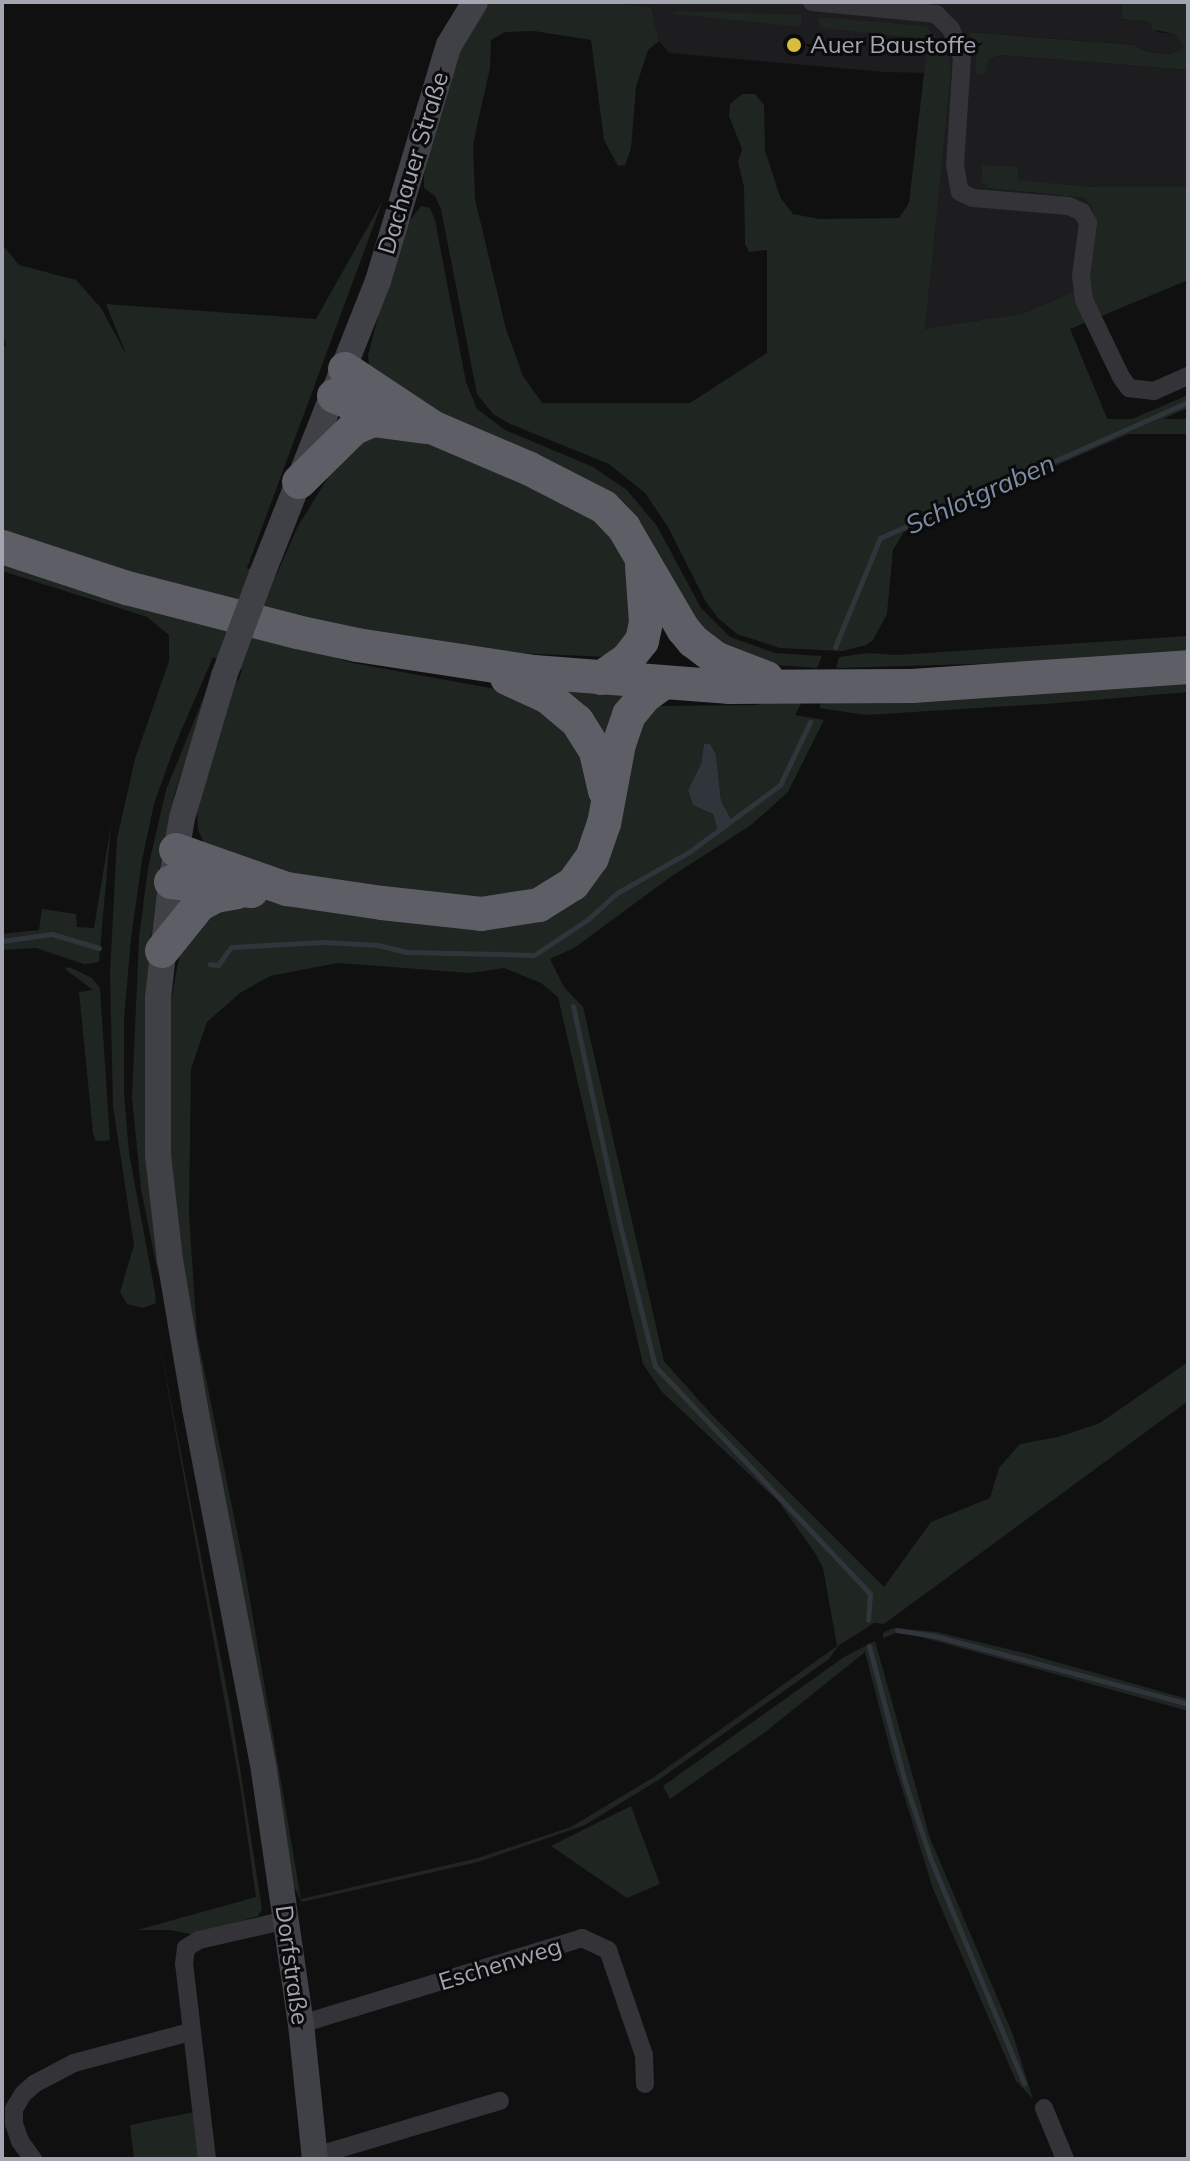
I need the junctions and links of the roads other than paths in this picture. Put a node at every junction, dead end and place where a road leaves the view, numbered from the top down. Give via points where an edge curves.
1 (449, 2) edge
2 (475, 2) edge
3 (812, 2) edge
4 (449, 45) junction
5 (1188, 376) edge
6 (339, 383) junction
7 (397, 422) junction
8 (434, 428) junction
9 (299, 482) junction
10 (2, 547) edge
11 (640, 552) junction
12 (478, 664) junction
13 (1188, 667) edge
14 (601, 678) junction
15 (662, 684) junction
16 (795, 687) junction
17 (608, 804) junction
18 (174, 866) junction
19 (287, 889) junction
20 (239, 891) junction
21 (162, 951) junction
22 (286, 1920) junction
23 (301, 2024) junction
24 (190, 2032) junction
25 (645, 2084) dead end
26 (500, 2101) dead end
27 (9, 2104) edge
28 (1044, 2108) dead end
29 (315, 2157) edge
30 (33, 2159) edge
31 (207, 2159) edge
32 (1065, 2159) edge

1 - 4 street, Dachauer Straße
2 - 4 street, Dachauer Straße
3 - 5 street via 936,14 951,29 962,57 955,165 960,192 1082,212 1088,223 1081,276 1084,300 1121,377 1129,388 1154,391
4 - 6 street, Dachauer Straße via 378,281
6 - 7 highway
6 - 8 highway
6 - 9 street, Dachauer Straße
7 - 8 highway
7 - 9 highway via 373,420 354,428
8 - 11 highway via 588,498 614,516
9 - 18 street, Dachauer Straße, bridge via 224,676 196,764
10 - 12 highway via 175,602 357,645
11 - 14 highway via 646,592 642,641 627,660
11 - 16 highway via 693,641 731,666
12 - 14 highway
12 - 17 highway via 548,697 577,721 596,752
13 - 16 highway via 937,686
14 - 15 highway
15 - 16 highway
15 - 17 highway via 629,715
17 - 19 highway via 582,874 556,897 524,910 451,912
18 - 19 highway
18 - 20 highway
18 - 21 street, Dachauer Straße
19 - 20 highway
20 - 21 highway via 199,905
21 - 22 street, Dorfstraße via 155,1077 163,1208
22 - 23 street, Dorfstraße
22 - 24 street via 199,1940 186,1948
23 - 25 street, Eschenweg via 582,1938 608,1950 644,2055
23 - 29 street, Dorfstraße
24 - 27 street via 74,2063
24 - 31 street
26 - 29 street
27 - 30 street via 20,2141
28 - 32 street

